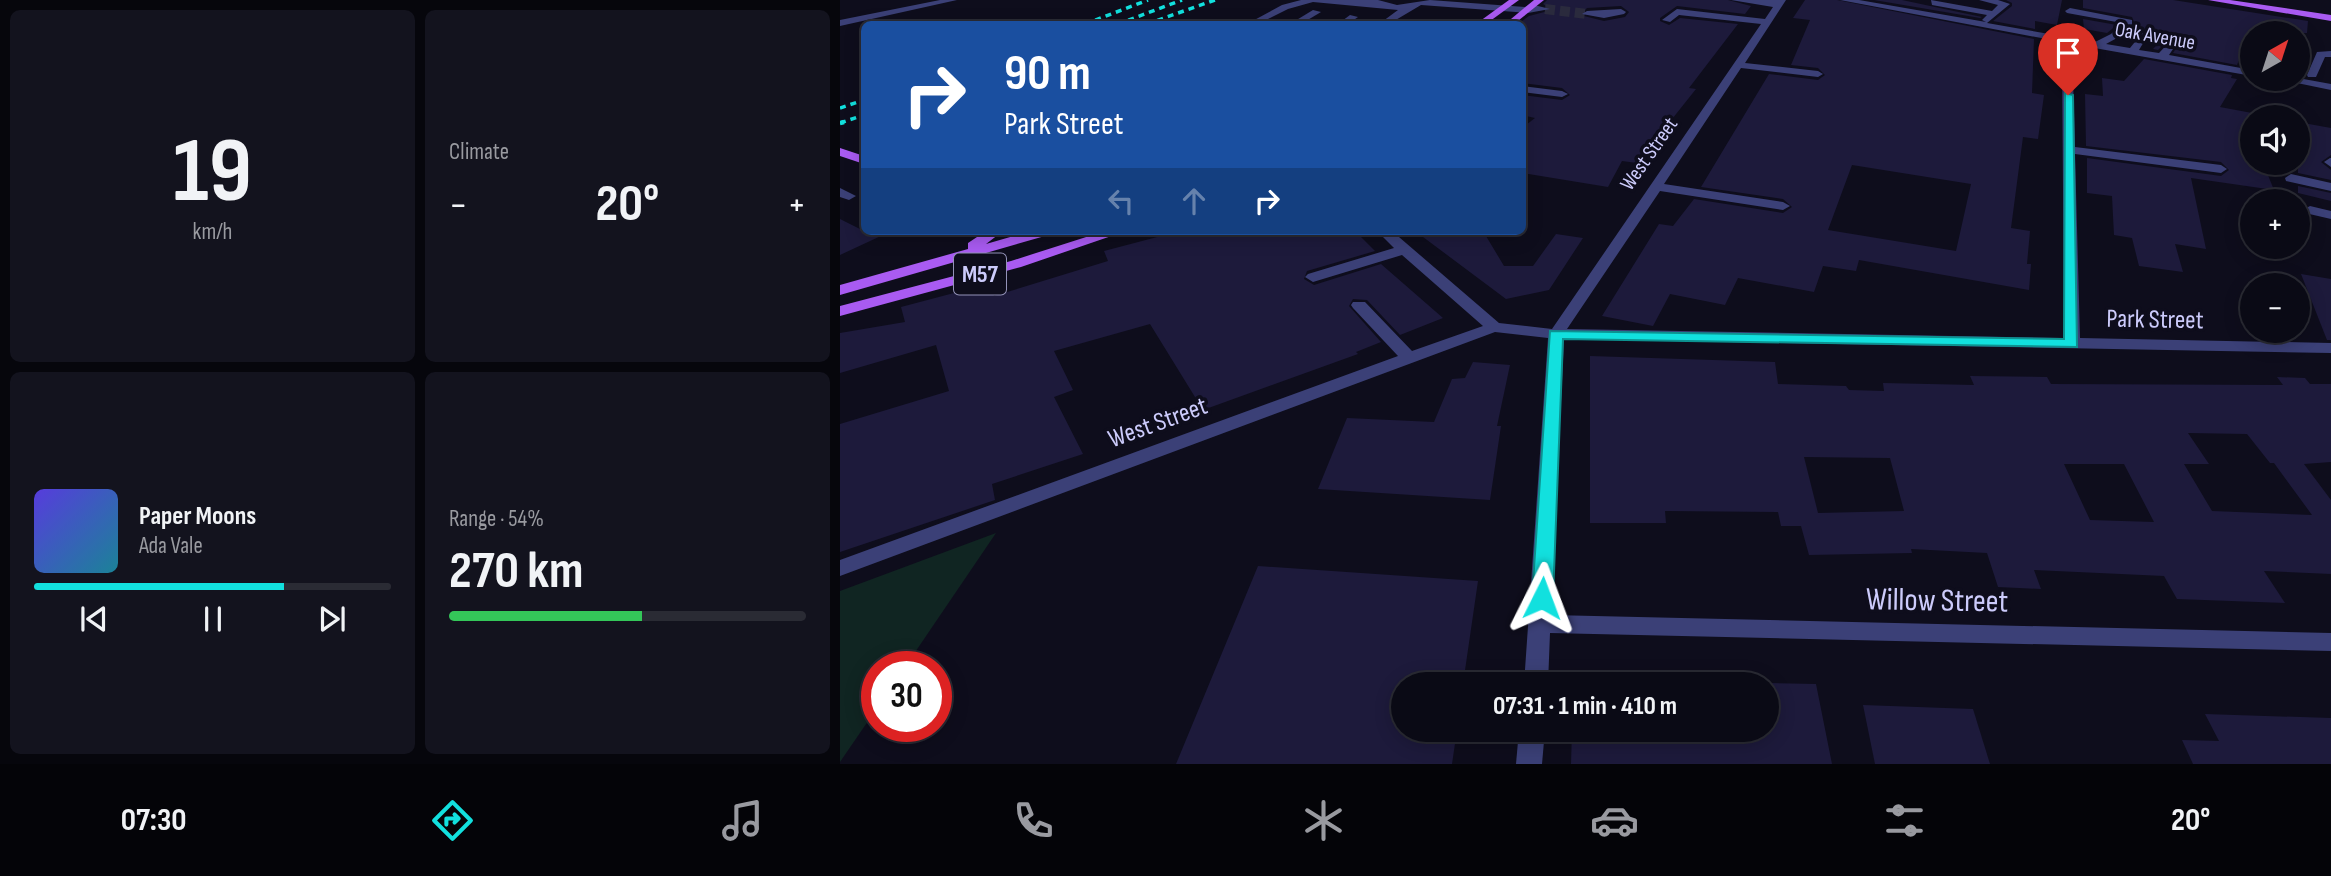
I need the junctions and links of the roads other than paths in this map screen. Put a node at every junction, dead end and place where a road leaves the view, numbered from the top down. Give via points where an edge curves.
1 (953, 0) edge
2 (1313, 0) edge
3 (1472, 0) edge
4 (1735, 0) edge
5 (1844, 0) edge
6 (1935, 0) edge
7 (1983, 0) edge
8 (2212, 0) edge
9 (2290, 0) edge
10 (1422, 1) edge
11 (1375, 2) edge
12 (1780, 2) edge
13 (2233, 2) edge
14 (1509, 4) edge
15 (1410, 6) junction
16 (1387, 7) junction
17 (1535, 7) edge
18 (2070, 11) dead end
19 (2285, 11) junction
20 (1315, 12) dead end
21 (1621, 12) dead end
22 (1587, 14) tunnel mouth
23 (1995, 14) junction
24 (1353, 17) dead end
25 (1394, 18) junction
26 (2331, 18) edge
27 (1667, 20) dead end
28 (1258, 21) edge
29 (1299, 21) edge
30 (1347, 21) edge
31 (1388, 21) edge
32 (1484, 21) edge
33 (1513, 21) edge
34 (1768, 22) junction
35 (840, 23) edge
36 (1982, 25) junction
37 (2143, 35) dead end
38 (2067, 40) junction
39 (2174, 40) dead end
40 (2096, 45) junction
41 (2132, 52) junction
42 (2331, 54) edge
43 (2162, 57) junction
44 (1738, 65) junction
45 (2240, 71) edge
46 (1818, 75) dead end
47 (2312, 75) dead end
48 (2310, 84) edge
49 (2331, 87) edge
50 (1526, 93) edge
51 (1562, 94) dead end
52 (2069, 150) junction
53 (840, 152) edge
54 (861, 159) edge
55 (2221, 169) dead end
56 (2291, 178) dead end
57 (1655, 186) junction
58 (2331, 187) edge
59 (1783, 206) dead end
60 (2310, 210) dead end
61 (2331, 215) edge
62 (990, 235) edge
63 (1036, 235) edge
64 (1049, 235) edge
65 (1107, 235) edge
66 (1389, 235) edge
67 (1405, 249) junction
68 (935, 264) junction
69 (1016, 264) junction
70 (1313, 277) dead end
71 (840, 290) edge
72 (1359, 305) dead end
73 (840, 311) edge
74 (1494, 327) junction
75 (1556, 334) junction
76 (2072, 344) junction
77 (2331, 348) edge
78 (1409, 358) junction
79 (840, 568) edge
80 (1541, 624) junction
81 (2331, 642) edge
82 (1537, 672) edge
83 (1531, 742) edge
84 (1529, 764) edge

1 - 35 street
2 - 11 street
2 - 28 street
3 - 14 street
4 - 12 street
5 - 36 street, Oak Avenue
6 - 23 street
7 - 23 street via 2005,4
8 - 13 main road
9 - 19 main road
10 - 14 street
10 - 15 street
11 - 16 street
12 - 34 street, West Street
13 - 19 main road
14 - 17 street
14 - 32 main road
15 - 16 street
15 - 25 street
16 - 25 street
17 - 33 main road
18 - 40 street via 2129,22
19 - 26 main road
20 - 29 street
21 - 22 street
23 - 36 street
24 - 30 street
25 - 31 street
27 - 34 street via 1677,12
34 - 44 street, West Street
36 - 38 street, Oak Avenue
37 - 41 street
38 - 40 street, Oak Avenue
38 - 52 street
39 - 43 street
40 - 41 street, Oak Avenue
41 - 43 street, Oak Avenue
42 - 47 street via 2321,54
43 - 45 street, Oak Avenue
44 - 46 street
44 - 57 street, West Street
48 - 49 street
50 - 51 street
52 - 55 street
52 - 76 street
53 - 54 main road
56 - 58 street
57 - 59 street
57 - 75 street, West Street
60 - 61 street
62 - 68 main road
63 - 68 main road, M57
64 - 69 main road via 1046,245
65 - 69 main road, M57
66 - 67 street
67 - 70 street
67 - 74 street
68 - 71 main road, M57
69 - 73 main road, M57
72 - 78 street
74 - 75 street, Park Street
74 - 78 street, West Street
75 - 76 street, Park Street
75 - 80 street
76 - 77 street, Park Street
78 - 79 street, West Street
80 - 81 street, Willow Street
80 - 82 street
83 - 84 street

